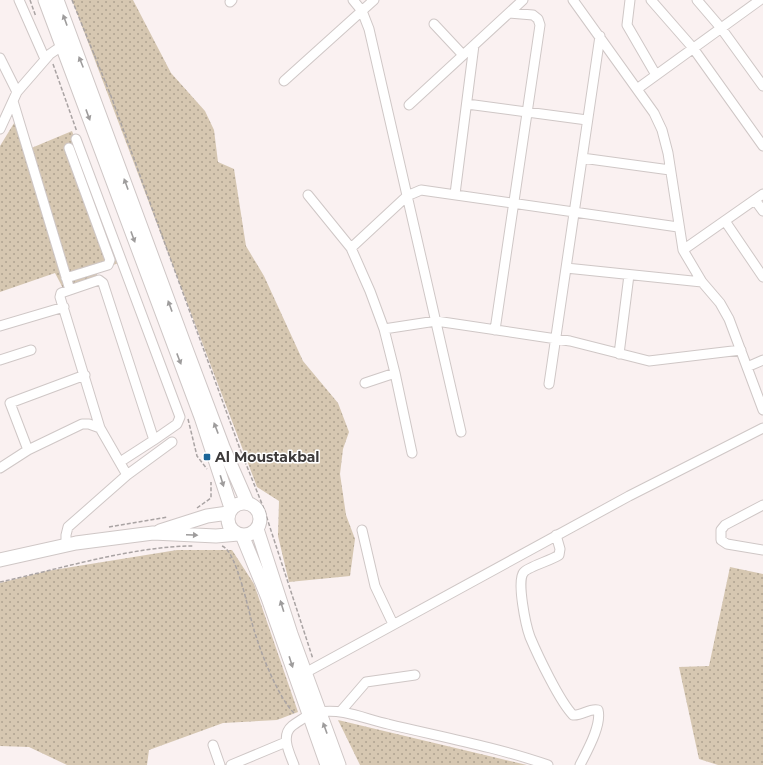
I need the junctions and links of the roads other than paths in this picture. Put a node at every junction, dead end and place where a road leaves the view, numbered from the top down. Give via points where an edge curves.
1 (18, 0) edge
2 (45, 0) edge
3 (57, 0) edge
4 (353, 0) edge
5 (374, 0) edge
6 (523, 0) edge
7 (573, 0) edge
8 (630, 0) edge
9 (651, 0) edge
10 (697, 0) edge
11 (761, 0) edge
12 (763, 2) edge
13 (362, 11) junction
14 (509, 13) junction
15 (434, 24) dead end
16 (721, 28) junction
17 (600, 36) junction
18 (67, 42) junction
19 (474, 45) junction
20 (693, 48) junction
21 (463, 55) junction
22 (47, 56) junction
23 (0, 58) edge
24 (3, 70) edge
25 (656, 75) junction
26 (284, 81) dead end
27 (763, 86) edge
28 (637, 89) junction
29 (17, 92) junction
30 (13, 101) junction
31 (467, 104) junction
32 (409, 105) dead end
33 (527, 112) junction
34 (587, 120) junction
35 (0, 129) edge
36 (77, 138) road end
37 (763, 146) edge
38 (69, 148) dead end
39 (582, 158) junction
40 (670, 170) junction
41 (455, 194) junction
42 (763, 194) edge
43 (308, 195) dead end
44 (407, 196) junction
45 (755, 200) junction
46 (514, 203) junction
47 (763, 211) edge
48 (574, 212) junction
49 (725, 221) junction
50 (678, 227) junction
51 (351, 248) junction
52 (683, 250) junction
53 (566, 268) junction
54 (629, 274) junction
55 (763, 277) edge
56 (66, 278) junction
57 (702, 282) junction
58 (70, 290) junction
59 (64, 307) junction
60 (436, 321) junction
61 (0, 326) edge
62 (384, 329) junction
63 (495, 330) junction
64 (556, 339) junction
65 (32, 350) dead end
66 (741, 350) junction
67 (619, 354) junction
68 (0, 360) edge
69 (763, 360) edge
70 (747, 368) junction
71 (395, 372) junction
72 (85, 375) junction
73 (365, 382) dead end
74 (549, 384) dead end
75 (10, 403) junction
76 (0, 407) edge
77 (763, 410) edge
78 (100, 428) junction
79 (763, 428) edge
80 (461, 432) dead end
81 (154, 440) junction
82 (172, 442) dead end
83 (28, 450) junction
84 (412, 453) dead end
85 (120, 462) junction
86 (0, 468) edge
87 (127, 475) junction
88 (248, 502) junction
89 (763, 505) edge
90 (230, 511) junction
91 (257, 529) junction
92 (362, 530) dead end
93 (153, 533) junction
94 (240, 534) junction
95 (556, 535) junction
96 (66, 545) junction
97 (763, 550) edge
98 (0, 560) edge
99 (393, 624) junction
100 (310, 670) junction
101 (415, 675) dead end
102 (341, 712) junction
103 (310, 716) junction
104 (286, 742) junction
105 (213, 745) dead end
106 (220, 765) edge
107 (231, 765) edge
108 (294, 765) edge
109 (327, 765) edge
110 (339, 765) edge
111 (548, 765) edge
112 (580, 765) edge

1 - 22 street
2 - 18 highway
18 -> 3 highway
4 - 13 street
5 - 13 street
6 - 14 street
7 - 17 street
8 - 25 street via 627,25
9 - 20 street
10 - 16 street
11 - 12 street
11 - 16 street
13 - 26 street
13 - 44 street via 369,29
14 - 19 street
14 - 33 street via 533,15 540,22
15 - 21 street
16 - 20 street
16 - 27 street
17 - 28 street
17 - 34 street
18 - 22 street
88 -> 18 highway via 217,432 95,98
18 -> 90 highway via 201,417
19 - 21 street
19 - 31 street
20 - 25 street
20 - 37 street
21 - 32 street
22 - 29 street
23 - 24 street
24 - 29 street
25 - 28 street
28 - 40 street via 654,113 662,130
29 - 30 street
30 - 35 street
30 - 56 street
31 - 33 street
31 - 41 street
33 - 34 street
33 - 46 street
34 - 39 street
36 - 81 street via 180,417 177,424
38 - 56 street via 110,260 108,265
39 - 40 street
39 - 48 street
40 - 50 street
41 - 44 street via 421,190
41 - 46 street
42 - 45 street
43 - 51 street
44 - 51 street
44 - 60 street
45 - 47 street
45 - 49 street
46 - 48 street
46 - 63 street
48 - 50 street
48 - 53 street
49 - 52 street
49 - 55 street
50 - 52 street
51 - 62 street
52 - 57 street
53 - 54 street
53 - 64 street
54 - 57 street
54 - 67 street
56 - 58 street
57 - 66 street via 723,308
58 - 59 street via 60,294
58 - 81 street via 99,280 103,283
59 - 61 street
59 - 72 street
60 - 62 street
60 - 63 street
60 - 80 street
62 - 71 street
63 - 64 street
64 - 67 street
64 - 74 street
65 - 68 street
66 - 67 street via 649,361
66 - 70 street
69 - 70 street
70 - 77 street
71 - 73 street
71 - 84 street
72 - 75 street
72 - 78 street
75 - 76 street
75 - 83 street
78 - 83 street via 82,424
78 - 85 street
79 - 95 street
81 - 85 street
82 - 87 street
83 - 86 street
85 - 87 street
87 - 96 street via 68,527
88 - 90 highway via 241,502
88 - 91 highway via 259,510 261,520
89 - 97 street via 725,525 721,540 727,544
90 - 93 highway
90 - 94 highway via 229,526
91 - 94 highway via 253,533
100 -> 91 highway via 287,622
92 - 99 street via 375,586
93 -> 94 highway via 216,536
93 - 96 highway
94 -> 103 highway via 271,604
95 - 99 street
95 - 112 street via 560,555 524,571 520,578 530,637 563,702 573,715 577,716 593,709 598,710 597,725
96 - 98 highway
99 - 100 street
100 - 103 highway
101 - 102 street via 366,682
102 - 103 street
102 - 111 street via 486,746
103 - 104 street via 292,726
103 - 109 highway
110 -> 103 highway
104 - 107 street
104 - 108 street
105 - 106 street

